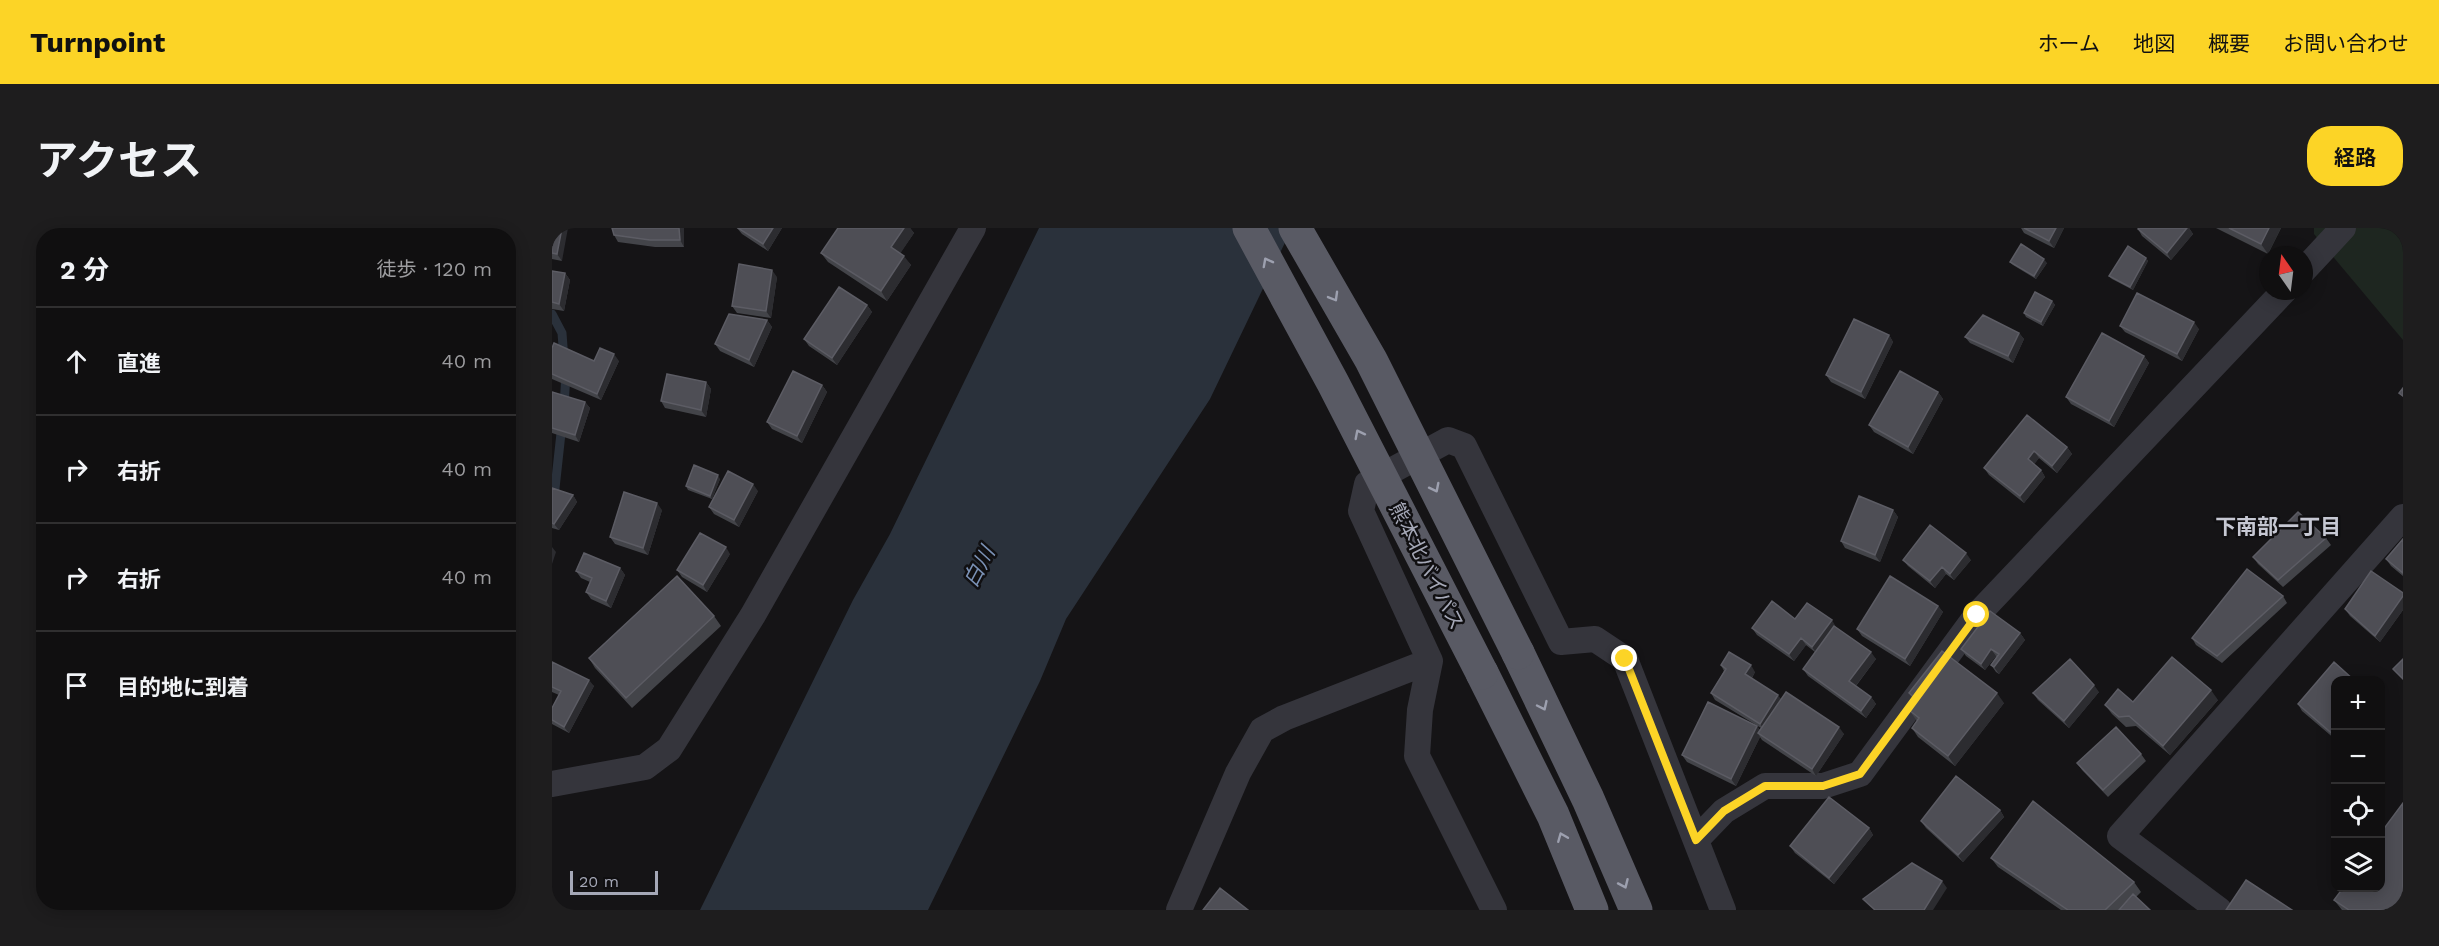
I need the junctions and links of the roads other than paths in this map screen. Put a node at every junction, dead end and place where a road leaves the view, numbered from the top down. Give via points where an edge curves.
1 (973, 228) edge
2 (1295, 228) edge
3 (2343, 228) edge
4 (1249, 230) edge
5 (2313, 260) edge
6 (2275, 300) edge
7 (2403, 518) edge
8 (1430, 661) junction
9 (552, 784) edge
10 (1696, 840) junction
11 (1179, 910) edge
12 (1494, 910) edge
13 (1592, 910) edge
14 (1636, 910) edge
15 (1723, 910) edge
16 (2219, 910) edge

1 - 9 street via 753,615 669,749 645,767
2 -> 14 highway, bridge via 1371,360 1518,653
3 - 5 street
13 -> 4 highway, 熊本北バイパス, bridge via 1553,815 1482,673 1333,383
6 - 10 street via 1977,615 1860,774 1823,786 1765,786 1724,811
7 - 16 street via 2120,836
8 - 10 street via 1361,511 1367,484 1448,440 1464,446 1561,642 1595,639 1625,659
8 - 11 street via 1262,730 1238,773
8 - 12 street via 1420,710 1417,756
10 - 15 street

